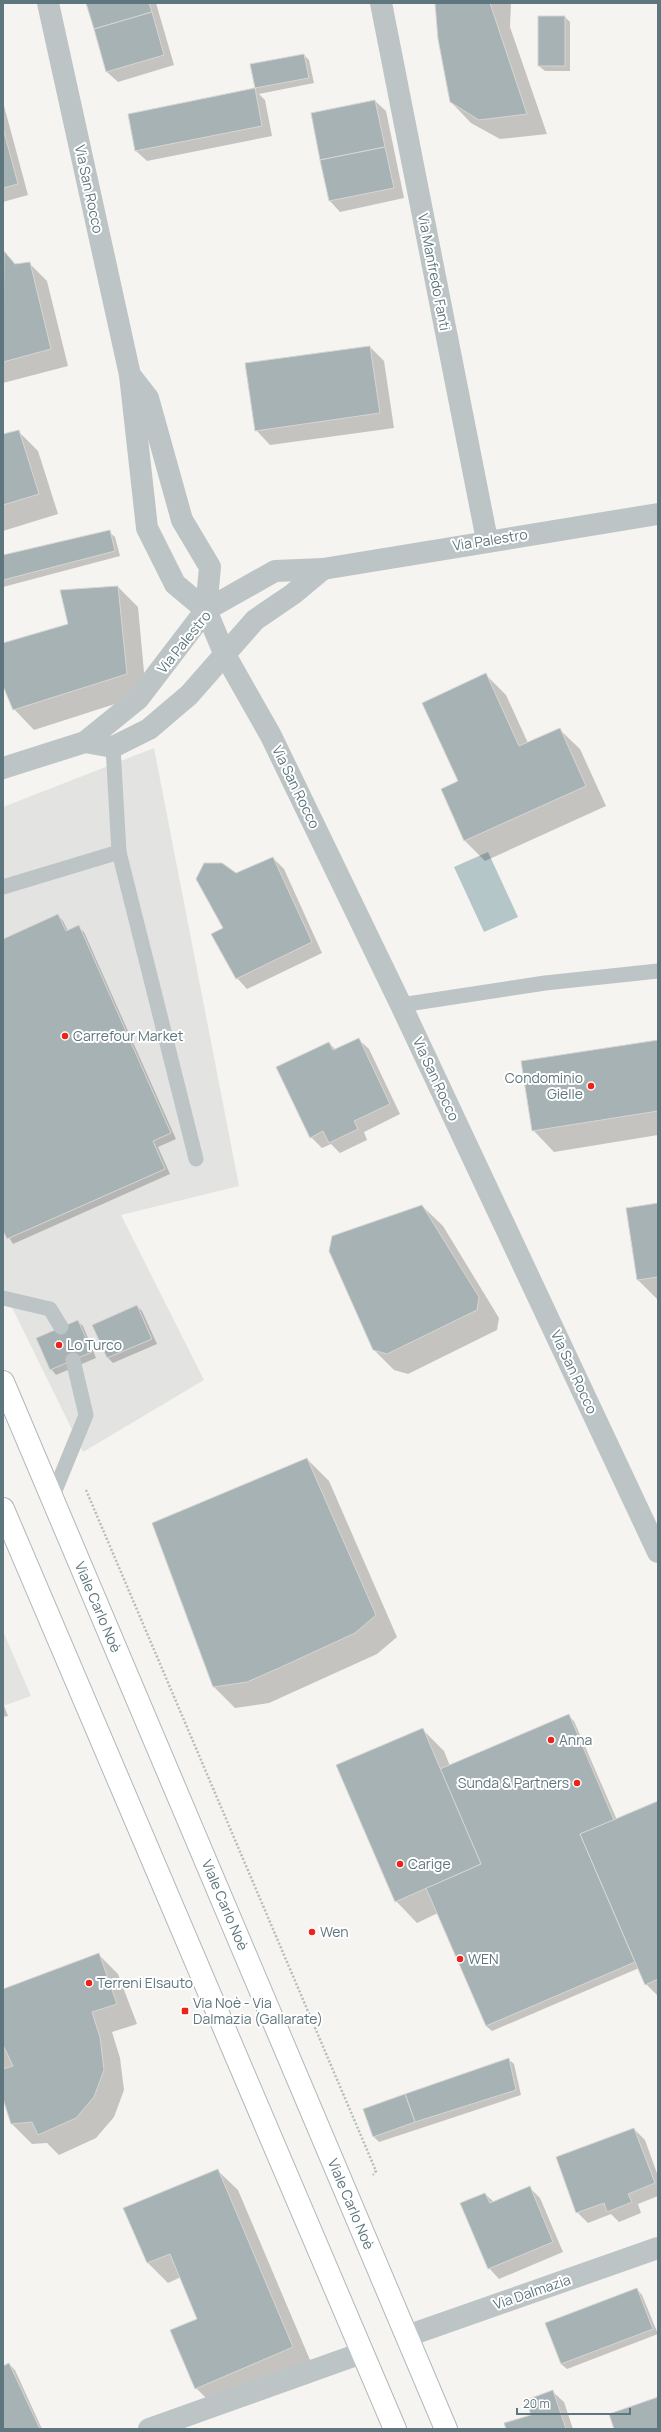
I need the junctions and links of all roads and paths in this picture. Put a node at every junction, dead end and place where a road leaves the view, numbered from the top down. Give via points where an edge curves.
1 (48, 3) edge
2 (381, 3) edge
3 (130, 375) junction
4 (658, 514) edge
5 (487, 540) junction
6 (323, 569) junction
7 (206, 610) junction
8 (224, 653) junction
9 (85, 742) junction
10 (113, 746) junction
11 (3, 768) edge
12 (120, 852) junction
13 (3, 887) edge
14 (658, 971) edge
15 (401, 1005) junction
16 (196, 1159) dead end
17 (3, 1298) edge
18 (61, 1327) dead end
19 (72, 1360) dead end
20 (3, 1382) edge
21 (70, 1453) junction
22 (52, 1498) junction
23 (3, 1509) edge
24 (658, 1552) edge
25 (350, 2202) junction
26 (658, 2248) edge
27 (407, 2336) junction
28 (362, 2353) junction
29 (149, 2429) edge
30 (395, 2429) edge
31 (446, 2429) edge

1 - 3 street, Via San Rocco
2 - 5 street, Via Manfredo Fanti
3 - 7 street, Via San Rocco via 148,398 182,520 210,567
3 - 7 street, Via San Rocco via 147,528 175,584
4 - 5 street, Via Palestro
5 - 6 street, Via Palestro
6 - 7 street, Via Palestro via 275,571
6 - 8 street, Via Palestro via 255,620
7 - 8 street, Via San Rocco
7 - 9 street, Via Palestro via 138,700
8 - 10 street, Via Palestro via 188,695 149,729
8 - 15 street, Via San Rocco via 271,736
9 - 10 street, Via Palestro
9 - 11 street, Via Palestro
10 - 12 lane
12 - 13 lane
12 - 16 lane
14 - 15 lane via 545,983
15 - 24 street, Via San Rocco
17 - 18 lane via 50,1309
19 - 21 lane via 86,1415
20 - 22 main road, Viale Carlo Noè
21 - 22 lane
21 - 25 path via 376,2171
22 - 25 main road, Viale Carlo Noè
23 - 28 main road
25 - 27 main road, Viale Carlo Noè
26 - 27 street, Via Dalmazia
27 - 31 main road, Viale Carlo Noè
28 - 29 street
28 - 30 main road

